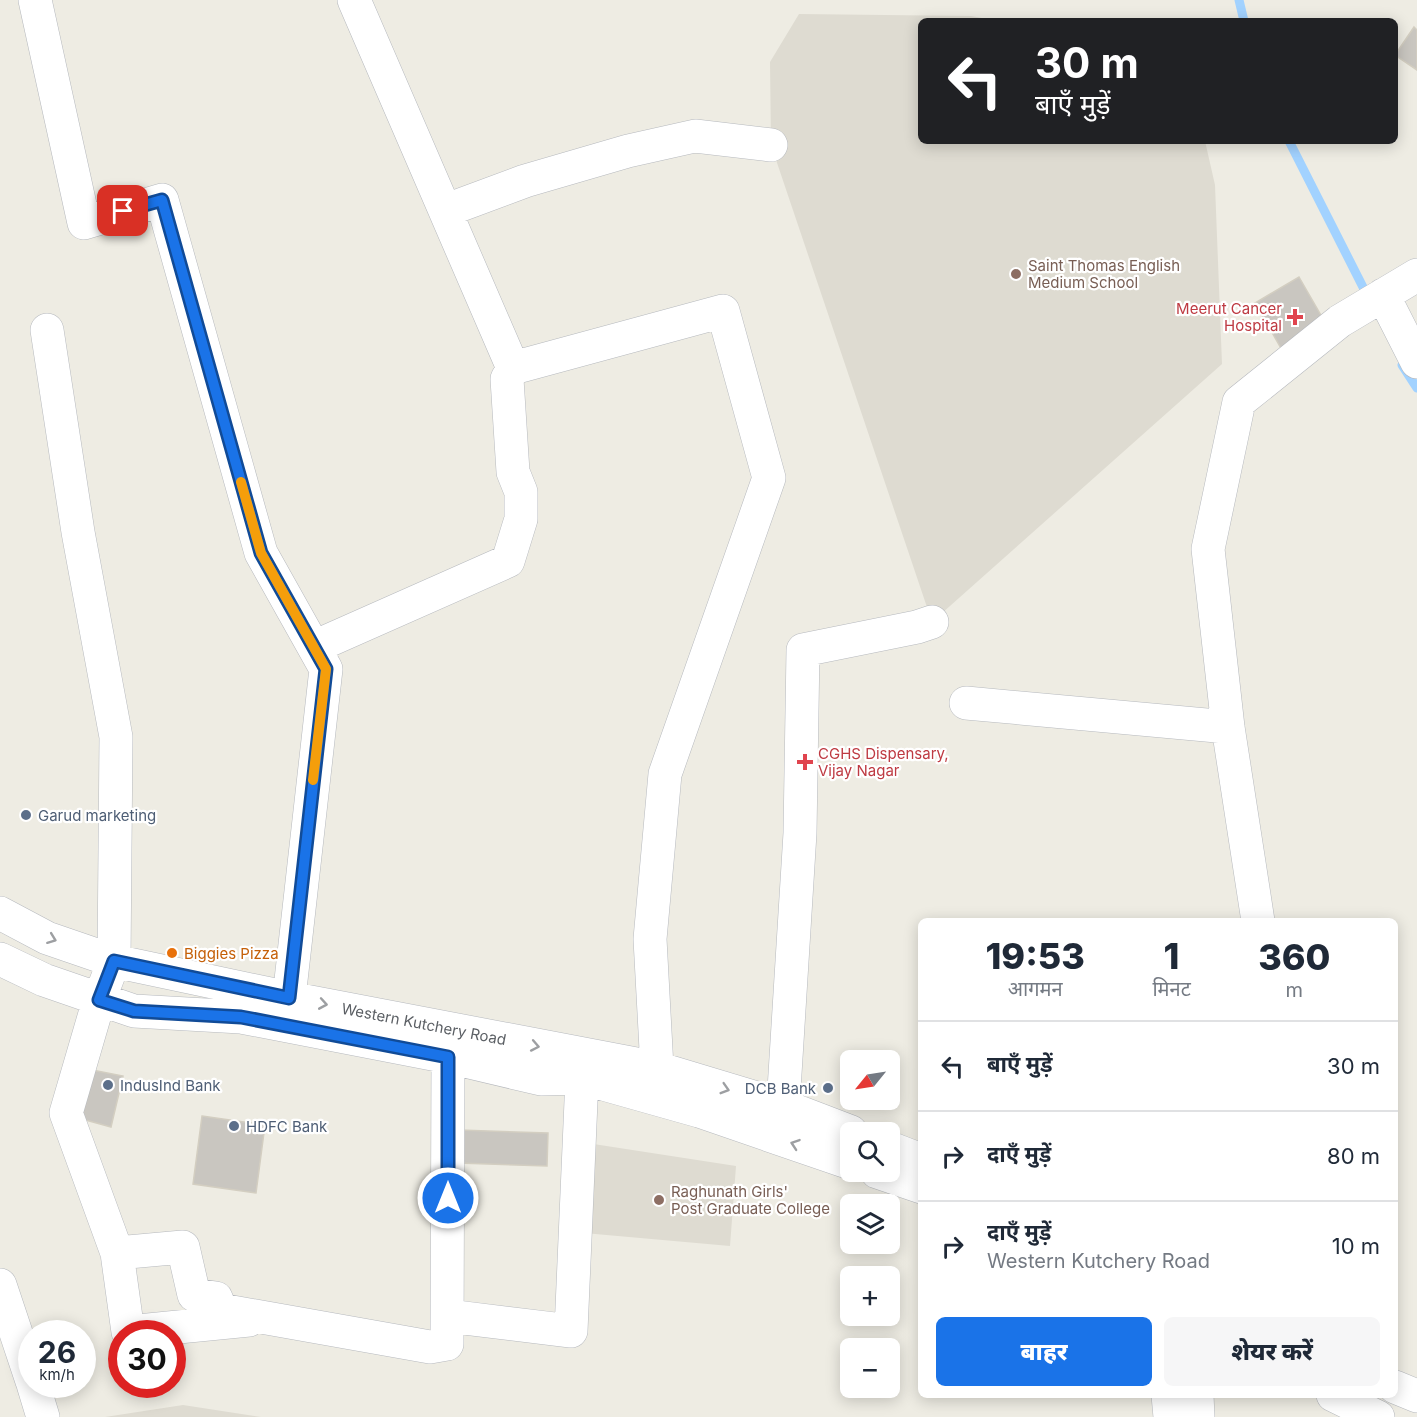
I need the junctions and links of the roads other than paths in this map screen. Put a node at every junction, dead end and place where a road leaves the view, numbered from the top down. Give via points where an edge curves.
1 (35, 0) edge
2 (354, 0) edge
3 (771, 145) dead end
4 (447, 210) junction
5 (1417, 275) edge
6 (1380, 297) junction
7 (47, 330) dead end
8 (1417, 362) edge
9 (513, 368) junction
10 (932, 622) dead end
11 (314, 646) junction
12 (966, 703) dead end
13 (1228, 727) junction
14 (0, 913) edge
15 (1258, 918) edge
16 (0, 959) edge
17 (114, 961) junction
18 (289, 998) junction
19 (99, 1000) junction
20 (448, 1057) junction
21 (657, 1068) junction
22 (582, 1078) junction
23 (783, 1106) junction
24 (840, 1128) edge
25 (900, 1152) edge
26 (918, 1159) edge
27 (840, 1160) edge
28 (900, 1180) edge
29 (918, 1186) edge
30 (117, 1253) junction
31 (0, 1285) edge
32 (448, 1316) junction
33 (267, 1318) junction
34 (18, 1340) edge
35 (1398, 1388) edge
36 (1417, 1396) edge
37 (37, 1398) edge
38 (1168, 1398) edge
39 (1197, 1398) edge
40 (1339, 1398) edge
41 (43, 1417) edge
42 (1170, 1417) edge
43 (1198, 1417) edge
44 (1378, 1417) edge

1 - 11 street via 84,223 162,200 261,553
2 - 4 street
3 - 4 street via 695,136 525,181
4 - 9 street
5 - 6 street
6 - 8 street
6 - 13 street via 1340,321 1239,402 1208,549
7 - 17 street via 78,532 116,737
9 - 11 street via 507,379 513,472 521,492 521,519 508,561
9 - 21 street via 723,311 769,478 665,774 650,939
10 - 23 street via 803,650 800,833
11 - 18 street via 326,669
12 - 13 street
13 - 15 street
14 -> 17 street, Western Kutchery Road via 47,938
16 - 19 street
17 - 18 street, Western Kutchery Road
17 - 19 street
18 -> 21 street, Western Kutchery Road
19 - 20 street via 134,1011 241,1017
19 - 30 street via 66,1113
20 - 22 street via 541,1079
20 - 32 street
21 -> 23 street, Western Kutchery Road
27 -> 22 street via 699,1111
22 - 32 street via 571,1330
23 - 24 street, Western Kutchery Road
25 - 26 street
28 - 29 street
30 - 33 street via 183,1247 194,1295 216,1298 221,1310
30 - 33 street via 128,1332
31 - 34 street
32 - 33 street via 447,1344 430,1347
35 - 36 street
37 - 41 street
38 - 42 street
39 - 43 street
40 - 44 street

